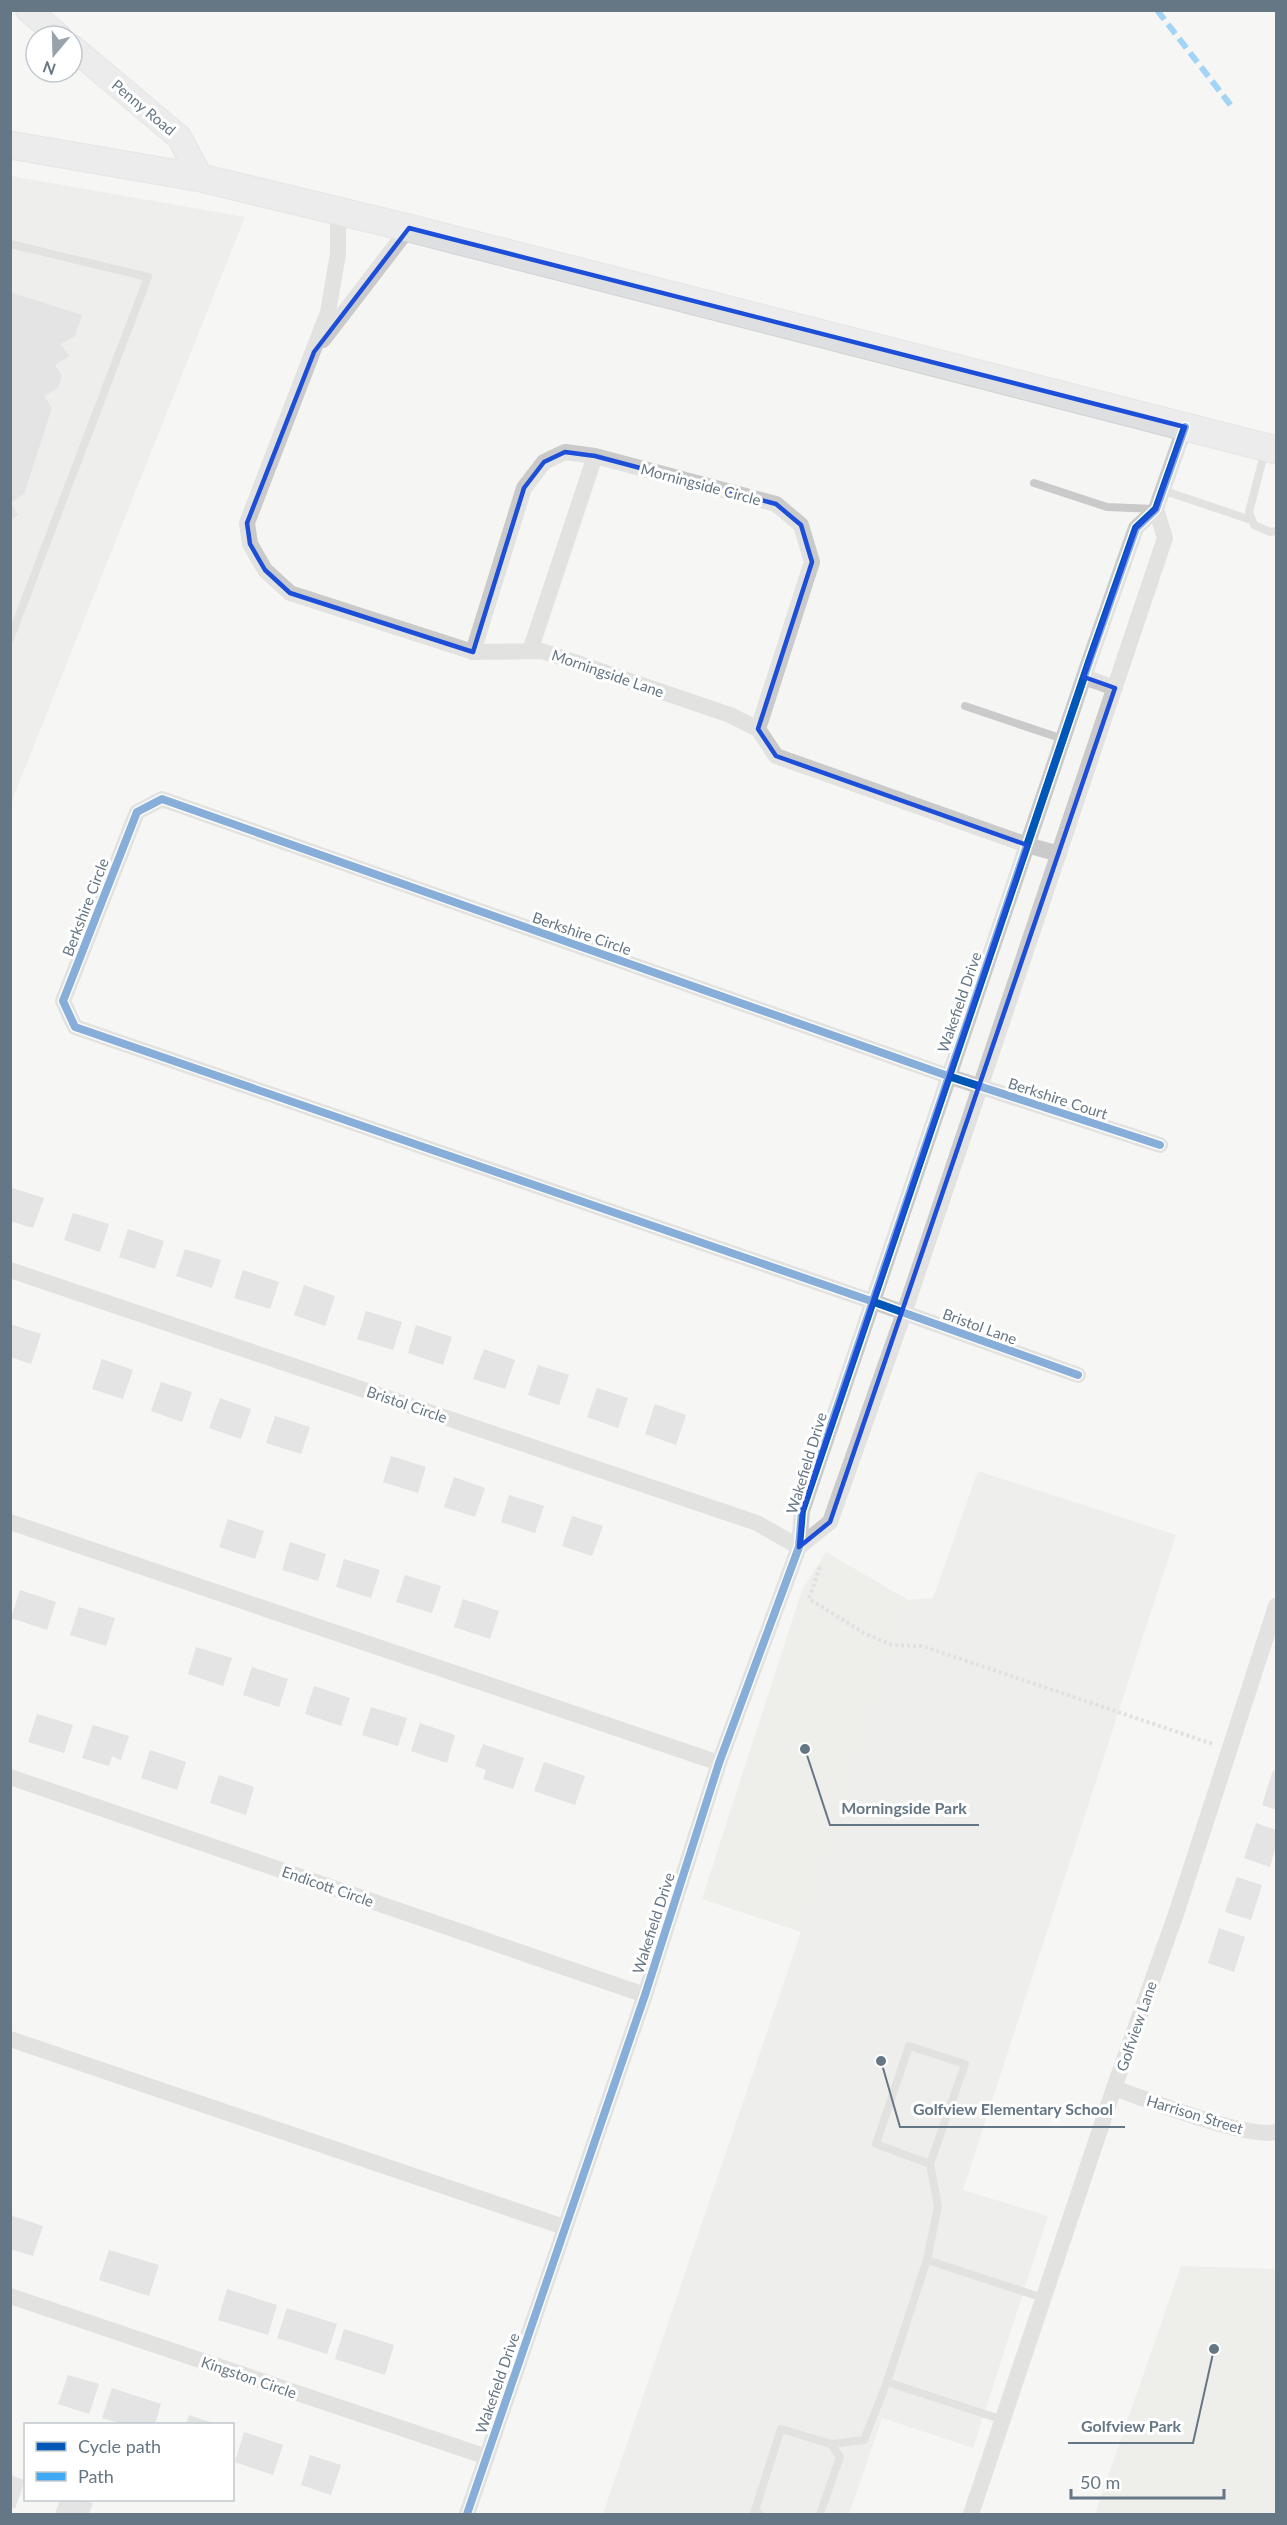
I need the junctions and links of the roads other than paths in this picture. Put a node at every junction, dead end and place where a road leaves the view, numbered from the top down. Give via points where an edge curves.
1 (28, 10) edge
2 (45, 24) edge
3 (84, 57) edge
4 (10, 145) edge
5 (201, 178) junction
6 (338, 213) junction
7 (409, 228) junction
8 (10, 244) edge
9 (314, 352) junction
10 (1185, 427) junction
11 (1271, 449) edge
12 (596, 456) junction
13 (1034, 483) dead end
14 (1162, 490) junction
15 (1156, 509) junction
16 (1251, 520) junction
17 (1276, 531) edge
18 (10, 639) edge
19 (530, 651) junction
20 (473, 652) junction
21 (1084, 677) junction
22 (1115, 688) junction
23 (965, 706) dead end
24 (758, 729) junction
25 (1063, 739) junction
26 (1027, 845) junction
27 (1059, 854) junction
28 (948, 1076) junction
29 (980, 1086) junction
30 (1160, 1145) dead end
31 (10, 1270) edge
32 (874, 1302) junction
33 (904, 1313) junction
34 (1078, 1375) dead end
35 (10, 1522) edge
36 (799, 1547) junction
37 (1276, 1606) edge
38 (719, 1762) junction
39 (10, 1777) edge
40 (645, 1995) junction
41 (10, 2039) edge
42 (1114, 2088) junction
43 (1276, 2132) edge
44 (930, 2164) junction
45 (564, 2227) junction
46 (927, 2260) junction
47 (10, 2296) edge
48 (1043, 2298) junction
49 (887, 2382) junction
50 (1003, 2420) junction
51 (831, 2444) junction
52 (486, 2457) junction
53 (467, 2514) edge
54 (759, 2514) edge
55 (820, 2514) edge
56 (971, 2514) edge

1 - 2 street
3 - 5 street, Penny Road via 179,137
4 - 5 main road
5 - 6 main road
6 - 7 main road
6 - 9 street, Morningside Lane via 338,254 328,312
7 - 9 street, Morningside Lane
7 - 10 main road
8 - 18 lane via 148,277
9 - 20 street, Morningside Lane via 247,523 250,544 265,570 290,593
10 - 11 main road
10 - 14 street, Wakefield Drive
11 - 16 lane via 1251,504
12 - 19 street
12 - 20 street, Morningside Circle via 565,452 544,462 524,488
12 - 24 street, Morningside Circle via 776,504 801,525 812,562
13 - 15 lane via 1107,507
14 - 15 street, Wakefield Drive
14 - 16 lane
15 - 21 street, Wakefield Drive via 1136,528
15 - 22 street via 1166,538
16 - 17 lane via 1261,529
19 - 20 street, Morningside Lane
19 - 24 street, Morningside Lane via 542,651 730,715
21 - 22 street
21 - 25 street, Wakefield Drive
22 - 27 street
23 - 25 lane
24 - 26 street, Morningside Lane via 776,756
25 - 26 street, Wakefield Drive
26 - 27 street, Morningside Lane
26 - 28 street, Wakefield Drive
27 - 29 street
28 - 29 street, Berkshire Court
28 - 32 street, Wakefield Drive
28 - 32 street, Berkshire Circle via 162,799 137,812 63,1001 75,1027
29 - 30 street, Berkshire Court
29 - 33 street
31 - 36 street, Bristol Circle via 758,1523
32 - 33 street, Bristol Lane
32 - 36 street, Wakefield Drive via 802,1511
33 - 34 street, Bristol Lane
33 - 36 street via 830,1522
35 - 38 street
36 - 38 street, Wakefield Drive
37 - 42 street, Golfview Lane via 1176,1914
38 - 40 street, Wakefield Drive
39 - 40 street, Endicott Circle
40 - 45 street, Wakefield Drive
41 - 45 street
42 - 43 street, Harrison Street via 1251,2132
42 - 48 street, Golfview Lane
44 - 44 lane via 965,2064 909,2046 876,2144
44 - 46 lane via 938,2206
45 - 52 street, Wakefield Drive
46 - 48 lane
46 - 49 lane
47 - 52 street, Kingston Circle
48 - 50 street, Golfview Lane
49 - 50 lane
49 - 51 lane via 864,2440
50 - 56 street, Golfview Lane
51 - 54 lane via 781,2429 754,2513
51 - 55 lane via 840,2457
52 - 53 street, Wakefield Drive

